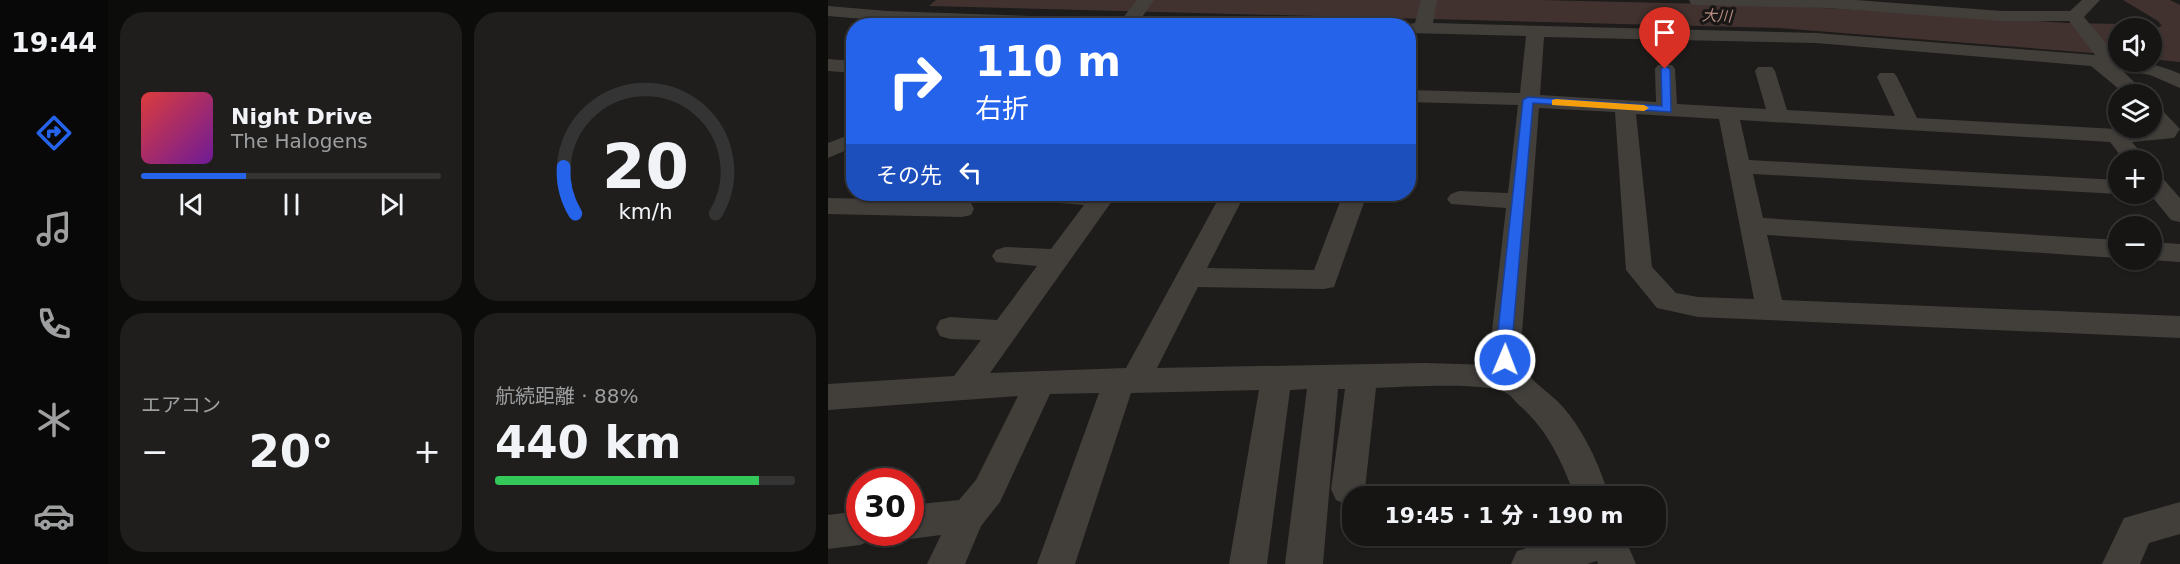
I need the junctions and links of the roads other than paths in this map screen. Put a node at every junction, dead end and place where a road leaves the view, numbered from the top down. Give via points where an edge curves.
1 (1146, 0) edge
2 (1430, 0) edge
3 (1697, 0) edge
4 (2092, 0) edge
5 (1827, 2) edge
6 (828, 11) edge
7 (947, 18) edge
8 (1132, 18) edge
9 (2075, 18) junction
10 (1418, 27) edge
11 (1536, 30) junction
12 (2105, 61) junction
13 (828, 65) edge
14 (846, 67) edge
15 (1665, 69) dead end
16 (1765, 72) dead end
17 (2175, 76) edge
18 (1887, 77) dead end
19 (2126, 84) edge
20 (1416, 96) edge
21 (1528, 100) junction
22 (1625, 107) junction
23 (1667, 109) junction
24 (1728, 113) junction
25 (1778, 116) junction
26 (2162, 120) edge
27 (1909, 124) junction
28 (2162, 133) edge
29 (2108, 136) edge
30 (2118, 138) edge
31 (846, 143) edge
32 (2128, 150) edge
33 (828, 151) edge
34 (1739, 166) junction
35 (2108, 186) edge
36 (2162, 195) edge
37 (1459, 199) dead end
38 (1099, 201) edge
39 (1229, 201) edge
40 (1352, 201) edge
41 (1518, 201) junction
42 (828, 206) edge
43 (962, 209) edge
44 (2180, 214) edge
45 (1752, 226) junction
46 (2108, 248) edge
47 (2162, 251) edge
48 (2180, 252) edge
49 (1005, 256) dead end
50 (1057, 258) junction
51 (1188, 277) junction
52 (1770, 309) junction
53 (2180, 327) edge
54 (950, 328) dead end
55 (1004, 331) junction
56 (1324, 376) junction
57 (1362, 376) junction
58 (1276, 377) junction
59 (1127, 381) junction
60 (1040, 382) junction
61 (1513, 382) junction
62 (962, 388) junction
63 (828, 398) edge
64 (1348, 486) edge
65 (1588, 486) edge
66 (968, 515) junction
67 (2180, 518) edge
68 (924, 520) edge
69 (846, 529) edge
70 (828, 531) edge
71 (1610, 546) edge
72 (946, 564) edge
73 (1056, 564) edge
74 (1248, 564) edge
75 (1304, 564) edge
76 (1530, 564) edge
77 (2120, 564) edge

1 - 8 street
2 - 10 street
3 - 5 street
4 - 9 street
5 - 9 street
6 - 7 street
9 - 12 street
10 - 11 street
11 - 12 street via 1816,38
11 - 21 street
12 - 17 street
12 - 19 street
13 - 14 street
15 - 23 street
16 - 25 street
18 - 27 street
20 - 21 street
21 - 22 street
21 - 41 street
22 - 23 street
22 - 52 street via 1639,270 1668,301 1698,307
23 - 24 street
24 - 25 street
24 - 34 street
25 - 27 street
26 - 28 street via 2169,129
27 - 29 street
30 - 32 street
31 - 33 street
34 - 35 street
34 - 45 street
36 - 44 street
37 - 41 street
38 - 50 street
39 - 51 street
40 - 51 street via 1324,280
41 - 61 street via 1505,360
42 - 43 street
45 - 46 street
45 - 52 street
47 - 48 street
49 - 50 street
50 - 55 street
51 - 59 street
52 - 53 street
54 - 55 street
55 - 62 street
56 - 57 street
56 - 58 street
56 - 75 street
57 - 61 street via 1425,375
57 - 64 street
58 - 59 street
58 - 74 street
59 - 60 street
59 - 73 street
60 - 62 street
60 - 66 street via 988,491
61 - 65 street via 1556,419 1572,443
62 - 63 street
66 - 68 street
66 - 72 street
67 - 77 street via 2137,530
69 - 70 street
71 - 76 street

